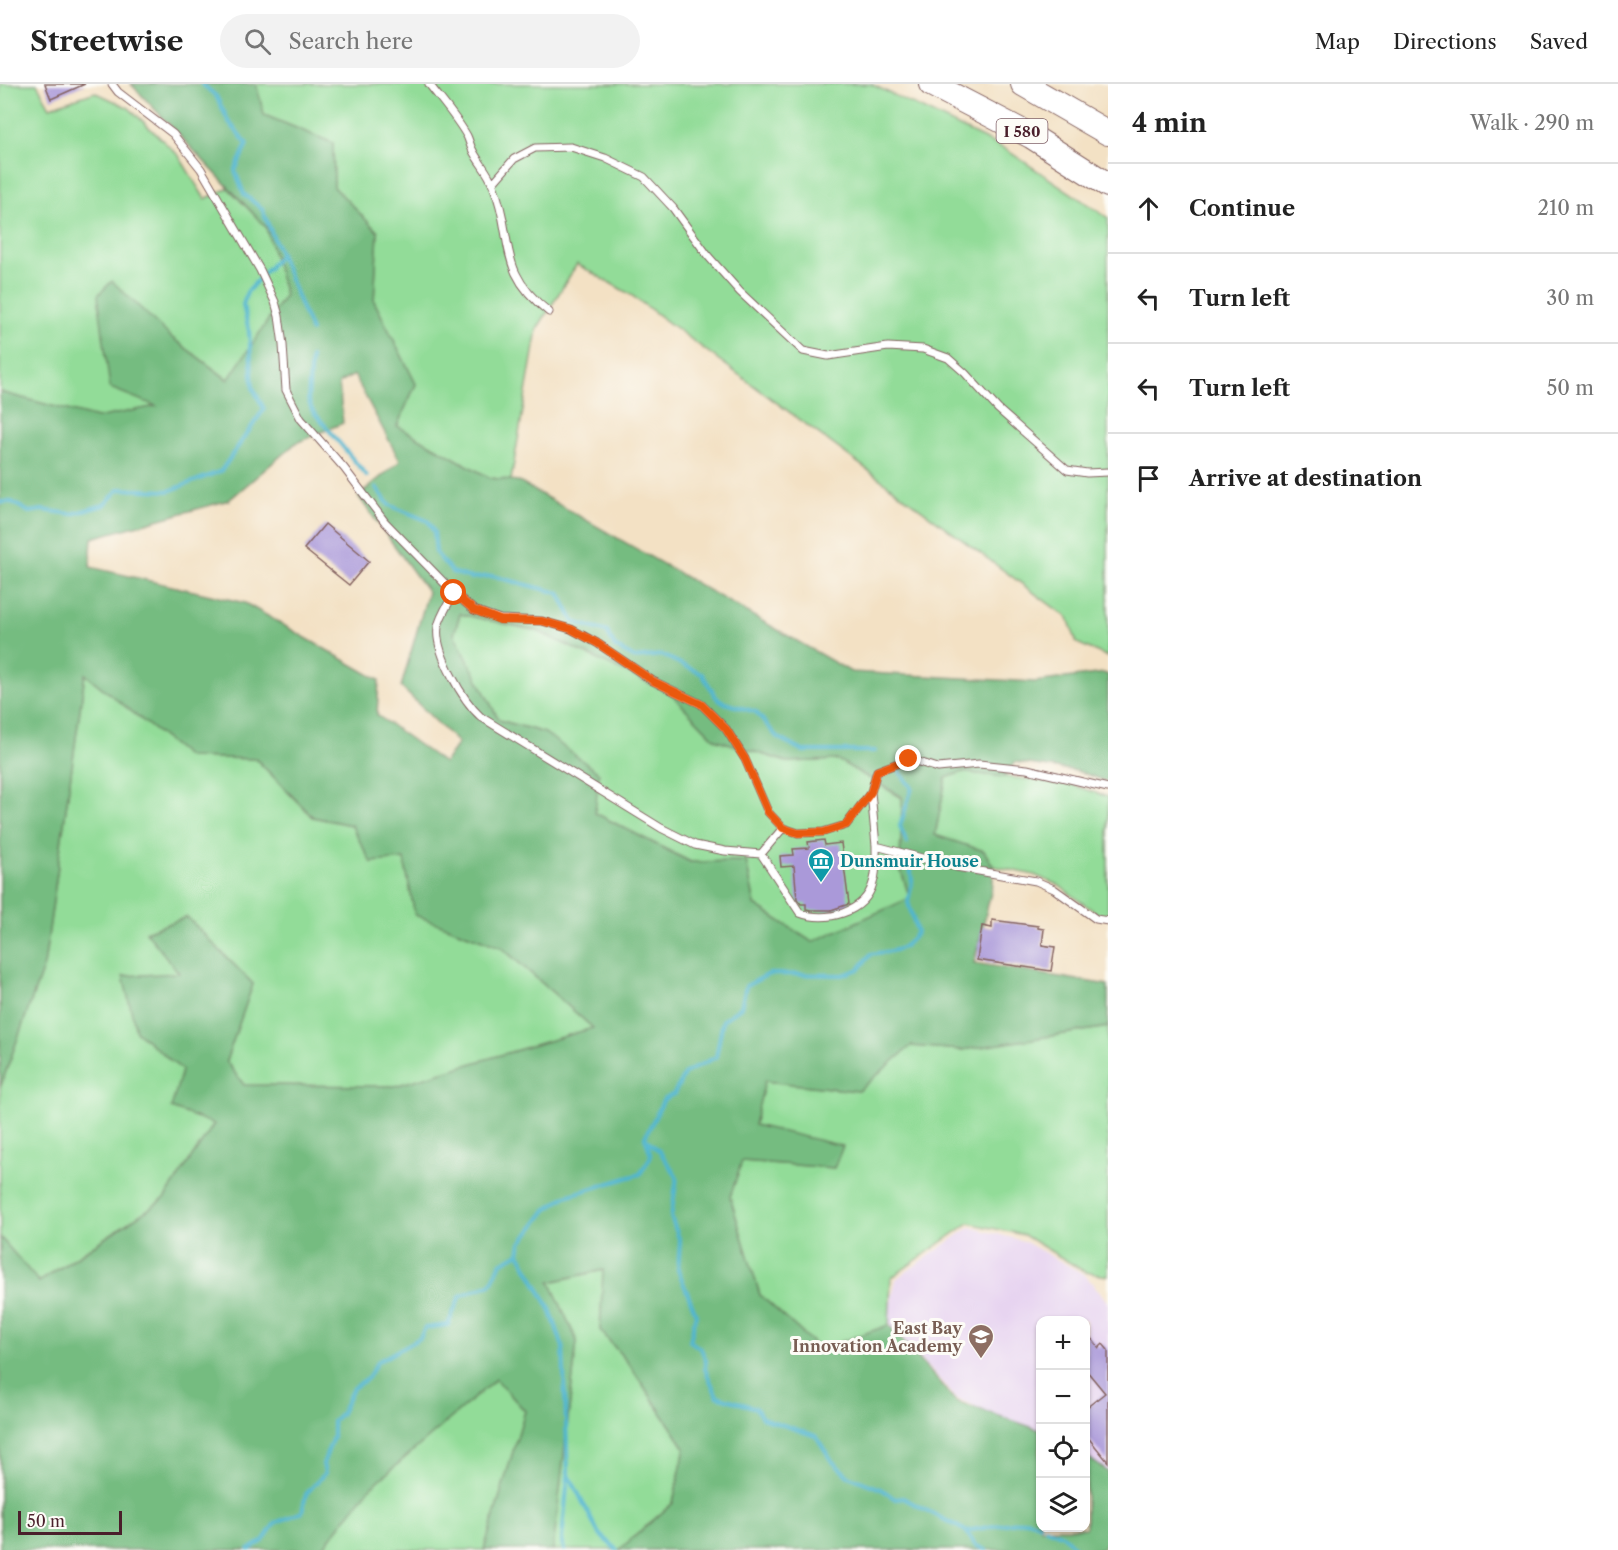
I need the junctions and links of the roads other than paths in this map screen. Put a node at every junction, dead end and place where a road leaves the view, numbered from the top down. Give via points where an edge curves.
1 (112, 84) edge
2 (429, 84) edge
3 (932, 84) edge
4 (1023, 84) edge
5 (1108, 133) edge
6 (493, 183) junction
7 (1108, 185) edge
8 (549, 312) dead end
9 (1108, 472) edge
10 (454, 593) junction
11 (1108, 788) edge
12 (871, 792) junction
13 (783, 828) junction
14 (876, 846) junction
15 (761, 854) junction
16 (1108, 921) edge

1 - 10 lane via 173,134 201,169 260,270 279,316 286,390 301,419 345,468 385,522
2 - 6 lane via 467,136
3 - 7 highway, I 580 via 1031,136
4 - 5 highway, I 580
6 - 8 lane via 515,274
6 - 9 lane via 514,159 534,148 571,147 605,158 644,177 740,292 803,351 828,356 888,347 923,349 948,358 1067,470
10 - 13 lane via 474,610 500,620 542,621 571,629 653,681 701,704 726,729 745,759 768,812
10 - 15 lane via 438,626 438,644 460,694 480,717 695,845
11 - 12 lane via 1027,769 979,764 938,768 909,759 877,771
12 - 13 lane via 846,825 806,833
12 - 14 lane
13 - 15 lane
14 - 15 lane via 873,884 868,896 855,908 829,916 800,913
14 - 16 lane via 956,867 1036,880 1096,919

